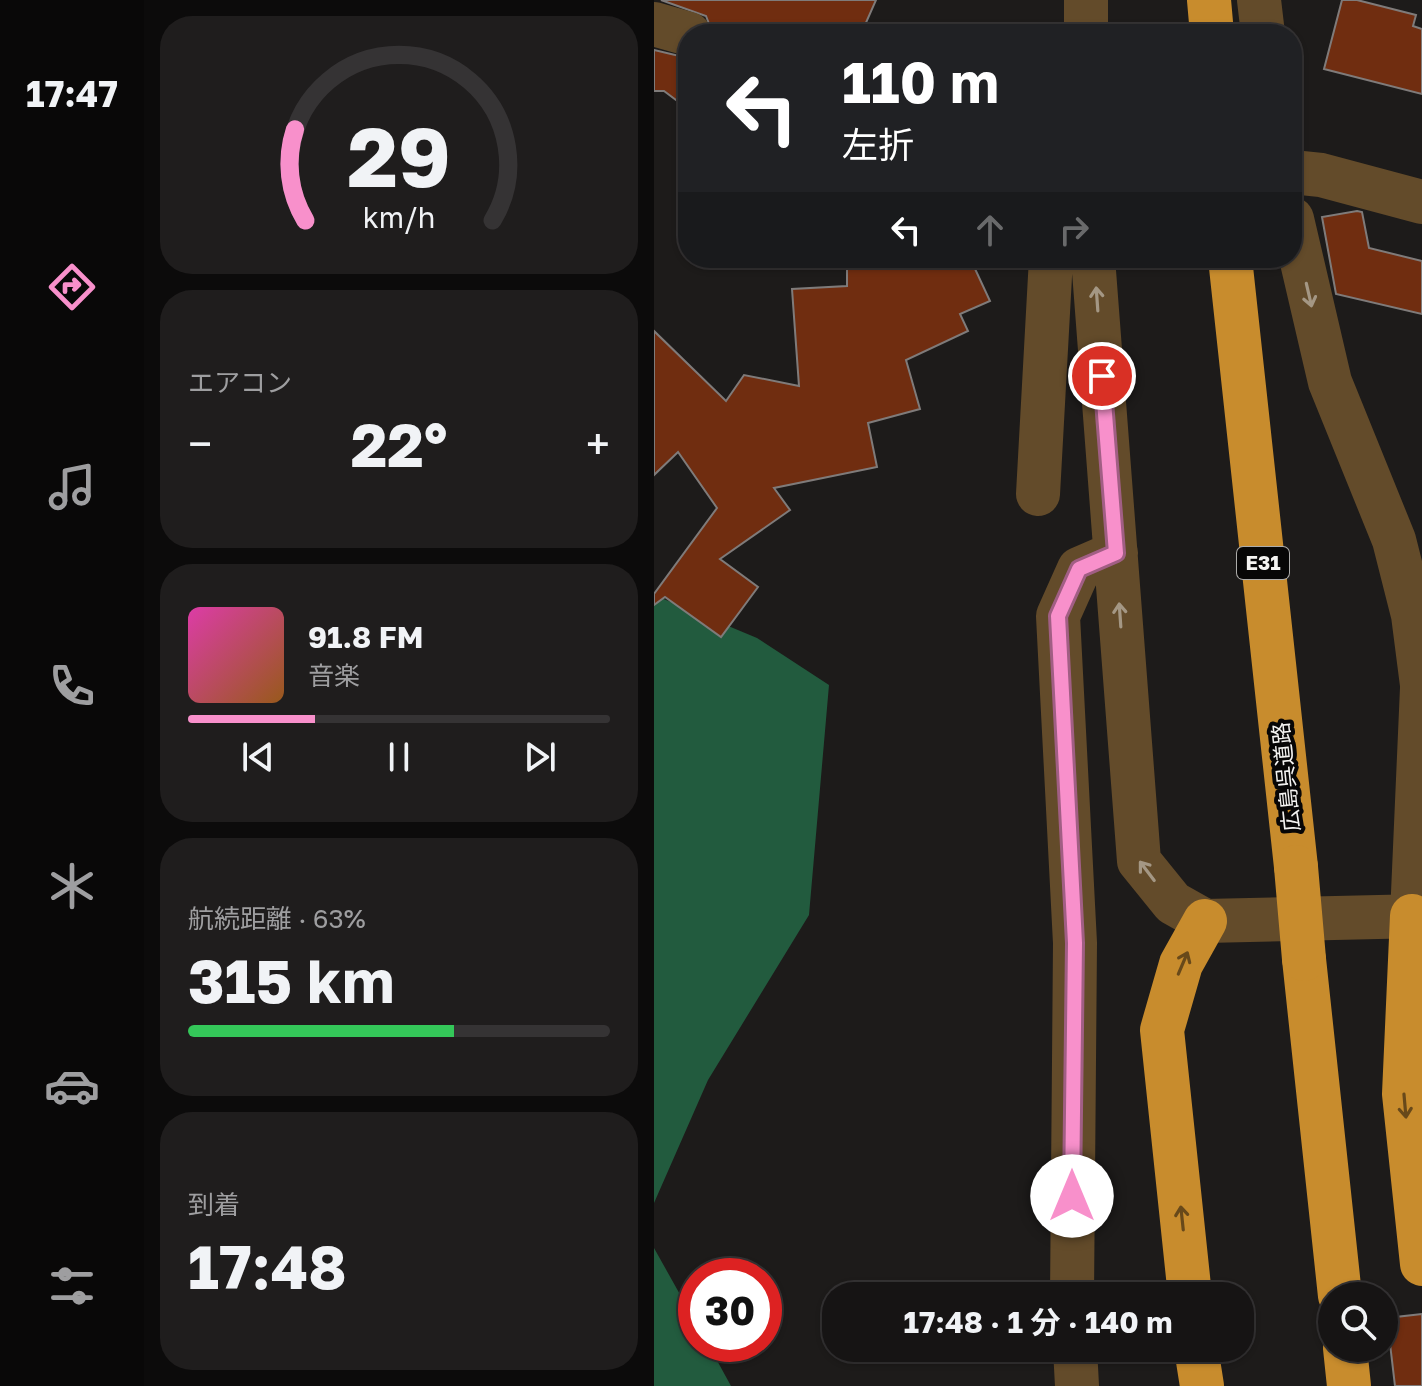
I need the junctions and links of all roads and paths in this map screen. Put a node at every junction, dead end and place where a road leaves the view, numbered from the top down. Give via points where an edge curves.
1 (1086, 0) edge
2 (1209, 0) edge
3 (1259, 0) edge
4 (654, 24) edge
5 (1086, 24) edge
6 (1211, 24) edge
7 (1262, 24) edge
8 (678, 31) edge
9 (1302, 173) edge
10 (1422, 202) edge
11 (1302, 262) edge
12 (1050, 268) edge
13 (1094, 268) edge
14 (1231, 268) edge
15 (1038, 494) dead end
16 (1394, 540) junction
17 (1116, 553) junction
18 (1422, 580) edge
19 (1422, 686) edge
20 (1417, 916) edge
21 (1205, 921) junction
22 (1414, 1022) edge
23 (1422, 1264) edge
24 (1072, 1282) edge
25 (1189, 1282) edge
26 (1339, 1282) edge
27 (1076, 1362) edge
28 (1198, 1362) edge
29 (1346, 1362) edge
30 (1077, 1386) edge
31 (1202, 1386) edge
32 (1349, 1386) edge

1 - 5 street
2 - 6 highway
3 - 7 street
4 - 8 street
9 - 10 street
11 -> 16 street via 1330,382
12 - 15 street
17 -> 13 street
14 - 26 highway, 広島呉道路 / E31, bridge
16 - 18 street
16 - 19 street via 1413,615
21 -> 17 street via 1173,903 1139,861
17 - 24 street via 1079,569 1058,616 1075,943
19 - 20 street
20 - 21 street
20 - 22 highway
25 -> 21 highway via 1162,1030 1181,964
22 -> 23 highway via 1404,1094
27 - 30 street
28 - 31 highway
29 - 32 highway

